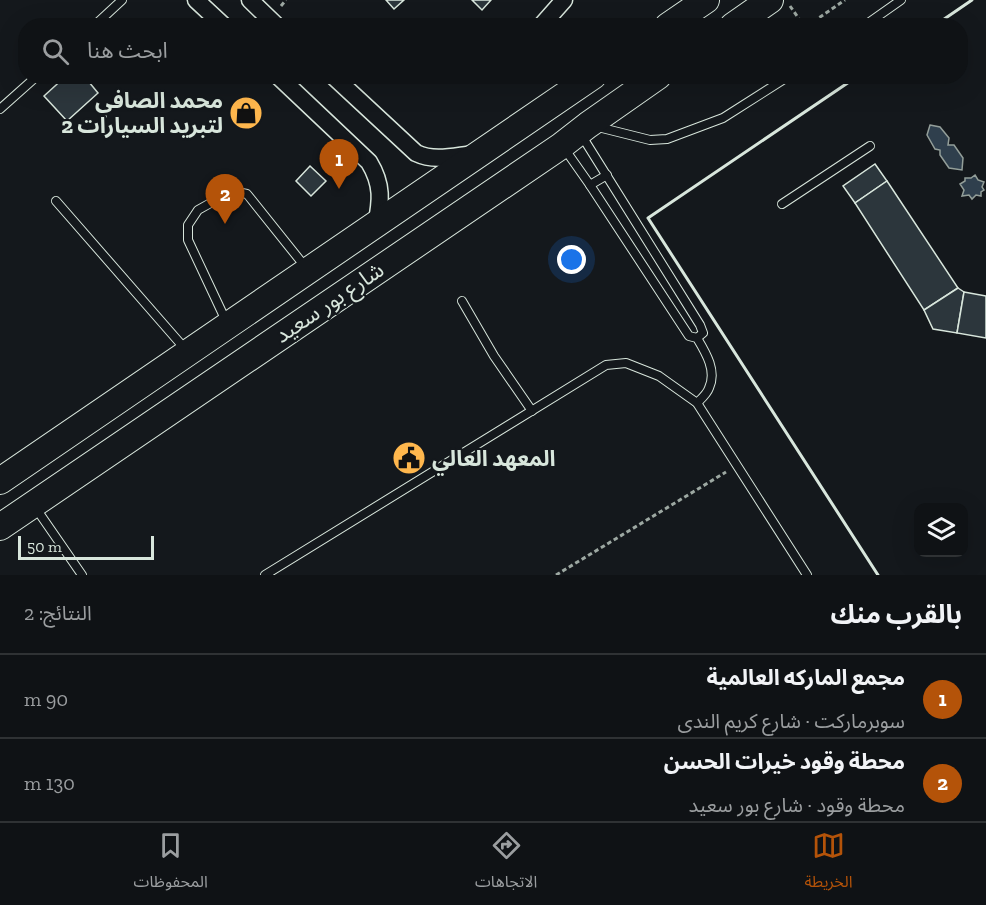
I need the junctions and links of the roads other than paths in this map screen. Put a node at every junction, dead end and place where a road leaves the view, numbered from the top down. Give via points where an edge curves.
1 (122, 0) edge
2 (196, 0) edge
3 (250, 0) edge
4 (564, 0) edge
5 (706, 0) edge
6 (770, 0) edge
7 (901, 0) edge
8 (103, 18) edge
9 (215, 18) edge
10 (269, 18) edge
11 (548, 18) edge
12 (680, 18) edge
13 (744, 18) edge
14 (875, 18) edge
15 (28, 84) edge
16 (286, 84) edge
17 (342, 84) edge
18 (581, 84) edge
19 (647, 84) edge
20 (776, 84) edge
21 (0, 109) edge
22 (576, 134) junction
23 (870, 146) dead end
24 (481, 153) junction
25 (607, 175) junction
26 (590, 185) junction
27 (56, 201) dead end
28 (782, 204) dead end
29 (376, 226) junction
30 (309, 272) junction
31 (462, 301) dead end
32 (229, 326) junction
33 (697, 338) junction
34 (189, 353) junction
35 (697, 403) junction
36 (532, 411) junction
37 (0, 481) edge
38 (33, 504) junction
39 (0, 527) edge
40 (82, 575) edge
41 (265, 575) edge
42 (807, 575) edge

1 - 8 lane
2 - 9 street
3 - 10 street
4 - 11 street
5 - 12 main road
6 - 13 main road
7 - 14 lane
15 - 21 lane
16 - 29 street via 369,162 380,189
17 - 24 street via 416,153 438,158
18 - 24 main road, شارع بور سعيد
19 - 22 main road, شارع بور سعيد
20 - 22 lane via 723,118 667,139
22 - 25 lane
22 - 26 lane
22 - 38 main road, شارع بور سعيد
23 - 28 lane
24 - 29 main road, شارع بور سعيد
25 - 26 lane
25 - 33 lane via 700,325 703,333
26 - 33 lane via 689,336
27 - 34 lane
29 - 30 main road, شارع بور سعيد
30 - 32 main road, شارع بور سعيد
30 - 32 lane via 247,194 232,191 198,210 188,225 188,240
31 - 36 lane
32 - 34 main road, شارع بور سعيد
33 - 35 lane via 712,372 709,389
34 - 37 main road, شارع بور سعيد
35 - 36 lane via 659,376 626,363 606,365
35 - 42 lane
36 - 41 lane
38 - 39 main road, شارع بور سعيد
38 - 40 lane

